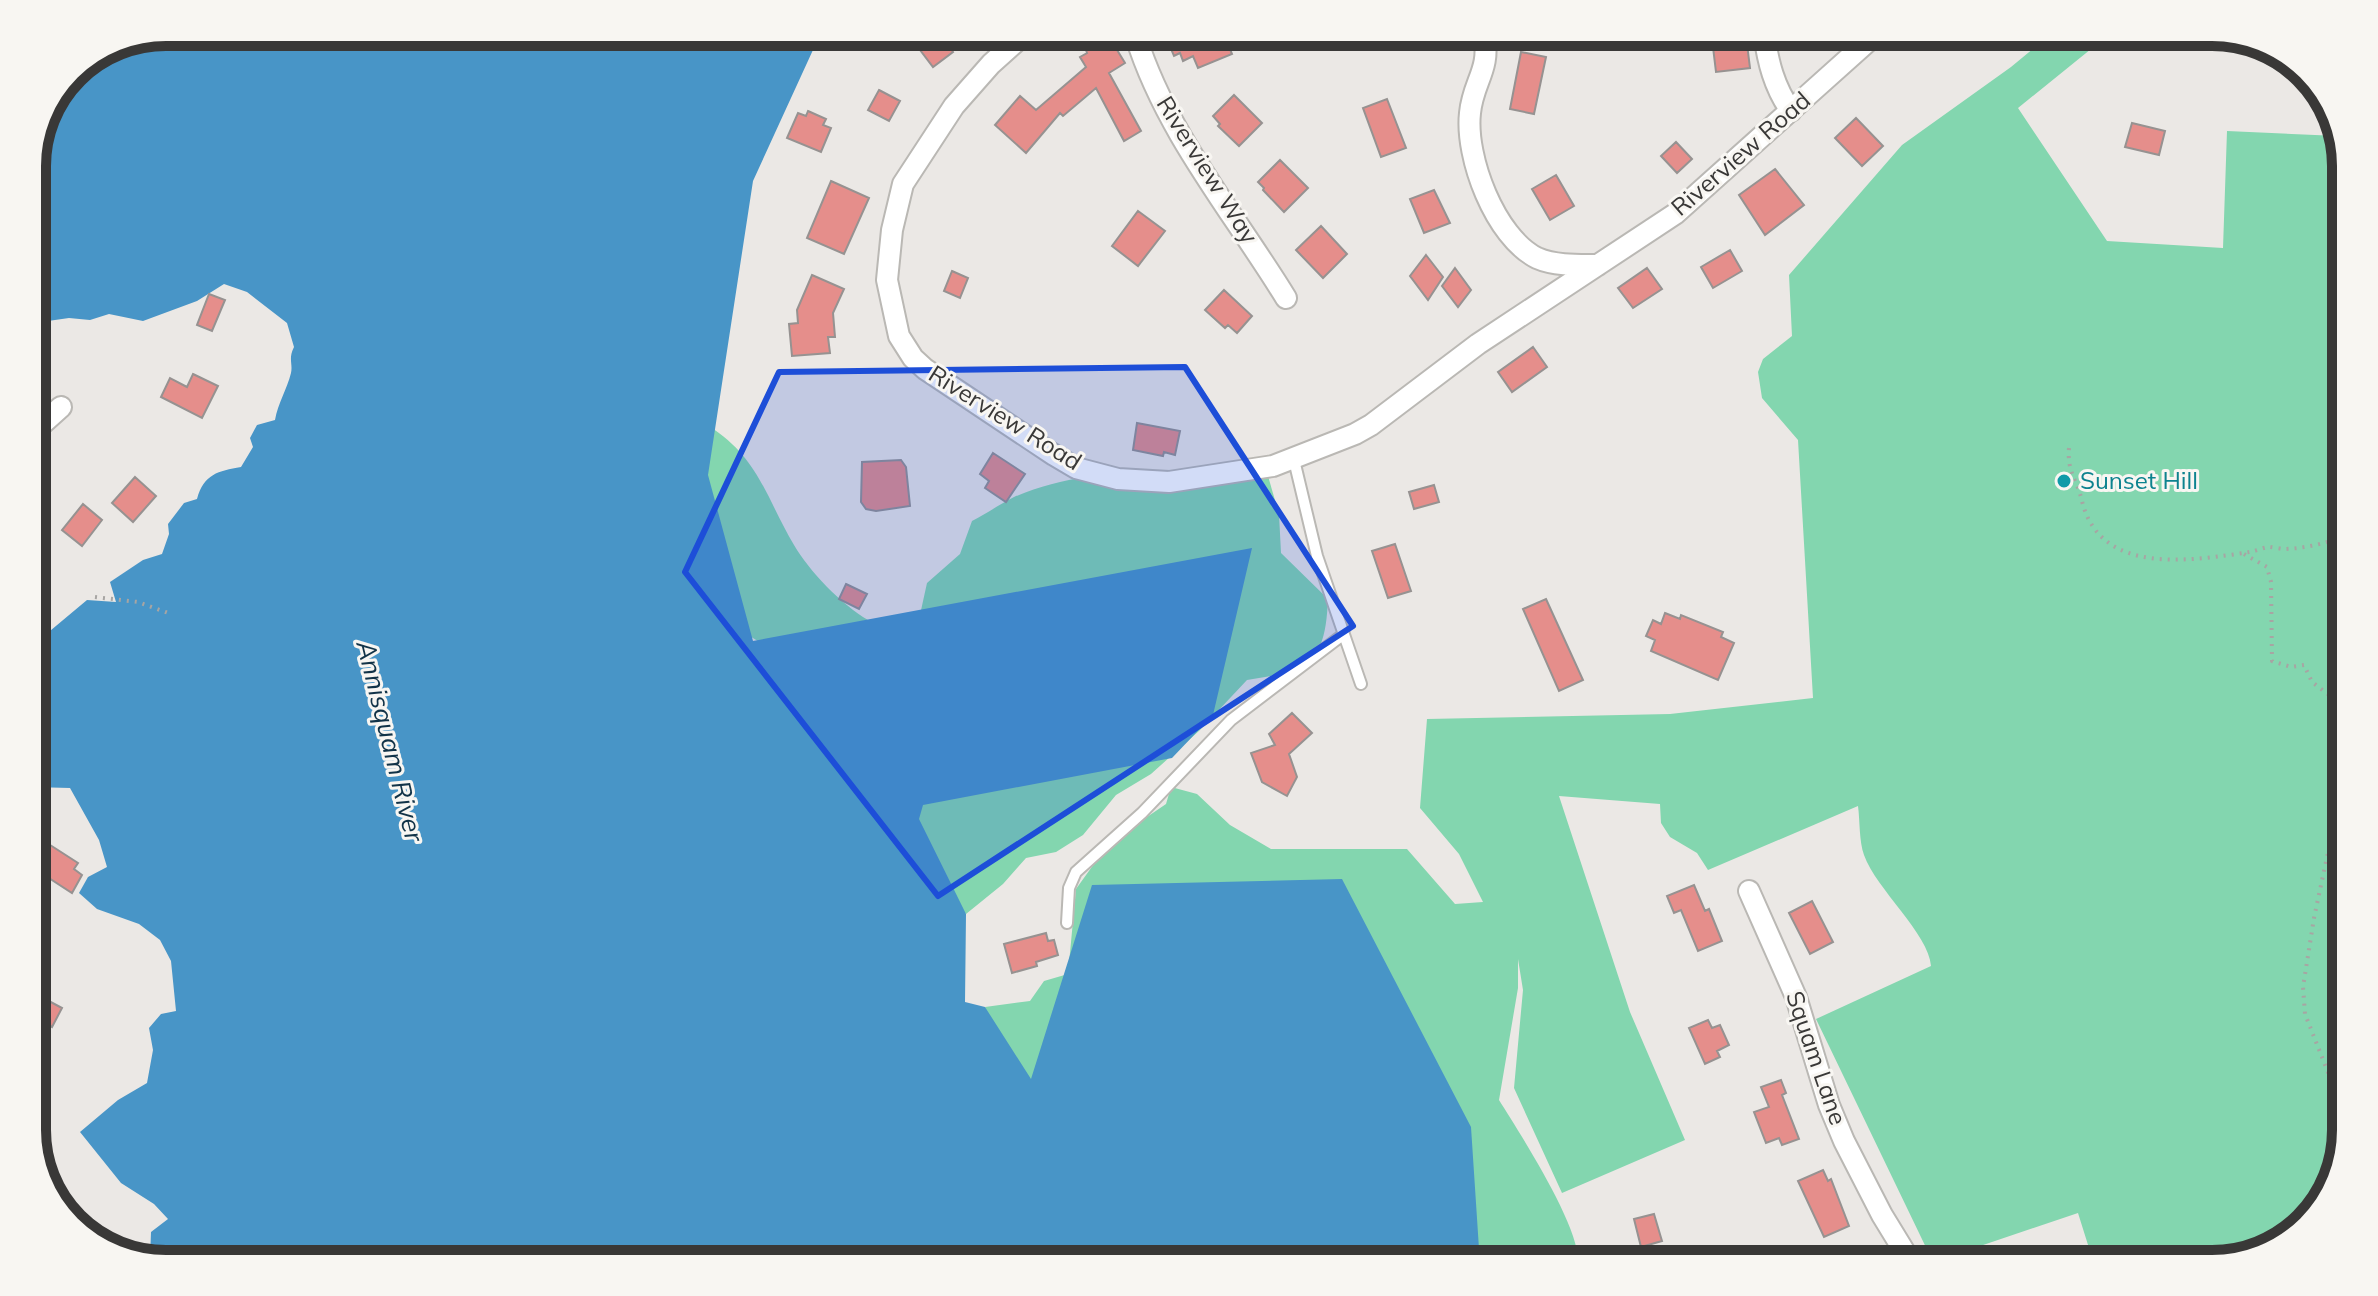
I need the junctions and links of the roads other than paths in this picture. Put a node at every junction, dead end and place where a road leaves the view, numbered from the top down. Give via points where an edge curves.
1 (1011, 46) edge
2 (1139, 46) edge
3 (1486, 46) edge
4 (1766, 46) edge
5 (1863, 46) edge
6 (1791, 111) junction
7 (1598, 265) junction
8 (1286, 298) dead end
9 (61, 407) dead end
10 (46, 420) edge
11 (1294, 460) junction
12 (1344, 634) junction
13 (1361, 684) dead end
14 (1749, 891) dead end
15 (1067, 923) dead end
16 (1903, 1250) edge

1 - 11 street, Riverview Road via 954,106 903,184 887,280 904,347 925,369 1076,468 1118,479 1169,482
2 - 8 street, Riverview Way via 1194,159
3 - 7 street via 1469,116 1471,148 1488,198 1524,250 1540,259
4 - 6 street via 1768,64
5 - 6 street, Riverview Road
6 - 7 street, Riverview Road via 1675,214
7 - 11 street, Riverview Road via 1478,344 1371,425
9 - 10 street
11 - 12 lane via 1317,556
12 - 13 lane
12 - 15 lane via 1231,720 1142,813 1076,872 1069,888
14 - 16 street, Squam Lane via 1796,997 1837,1123

